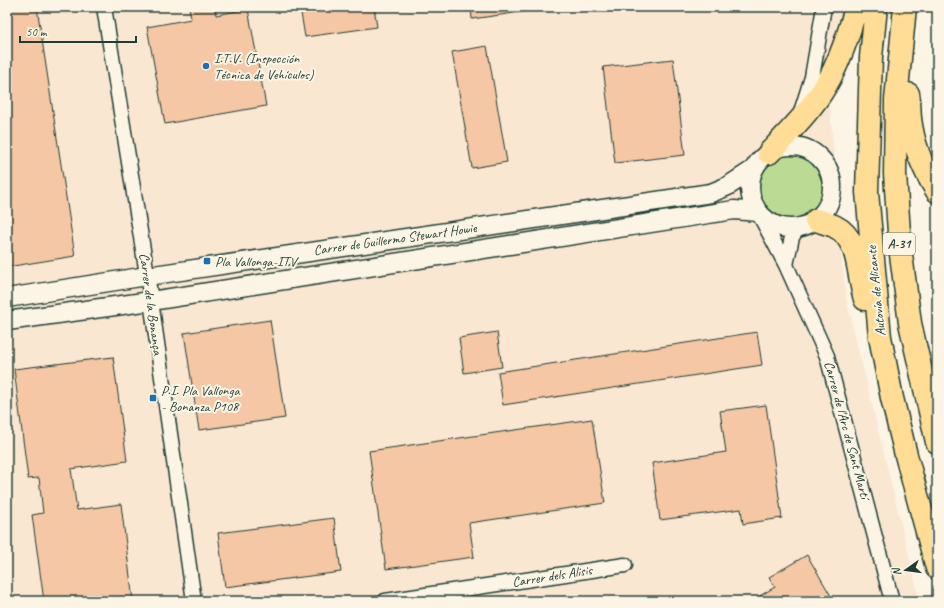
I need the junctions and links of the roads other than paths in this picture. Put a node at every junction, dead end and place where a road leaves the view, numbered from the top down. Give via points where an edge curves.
1 (104, 7) edge
2 (824, 7) edge
3 (856, 7) edge
4 (876, 7) edge
5 (904, 7) edge
6 (901, 42) junction
7 (799, 119) junction
8 (769, 153) junction
9 (754, 169) junction
10 (937, 191) edge
11 (758, 212) junction
12 (807, 224) junction
13 (786, 265) junction
14 (147, 276) junction
15 (7, 298) edge
16 (151, 301) junction
17 (7, 321) edge
18 (880, 337) junction
19 (937, 442) edge
20 (625, 565) dead end
21 (937, 568) edge
22 (194, 601) edge
23 (385, 601) edge
24 (892, 601) edge

1 - 14 street, Carrer de la Bonança
2 - 7 street via 812,77
3 - 7 highway via 840,58 826,86
4 - 18 highway, Autovía de Alicante / A-31 via 871,57 867,192
5 - 6 highway, Autovía de Alicante / A-31
6 - 10 highway via 916,148
6 - 19 highway, Autovía de Alicante / A-31 via 896,100 895,174 900,248 910,323
7 - 8 highway
8 - 9 street
8 - 12 street via 782,147 796,146 809,150 821,158 829,170 832,197 826,210
9 - 11 street via 751,196
9 - 14 street, Carrer de Guillermo Stewart Howie via 728,186 711,193
11 - 12 street via 780,227
11 - 13 street, Carrer de l'Arc de Sant Martí
11 - 16 street, Carrer de Guillermo Stewart Howie via 734,210
12 - 13 street via 792,237
12 - 18 highway via 835,226 848,236 855,251 864,297
13 - 24 street, Carrer de l'Arc de Sant Martí via 827,356
14 - 15 street, Carrer de Guillermo Stewart Howie
14 - 16 street, Carrer de la Bonança
16 - 17 street, Carrer de Guillermo Stewart Howie
16 - 22 street, Carrer de la Bonança
18 - 21 highway, Autovía de Alicante / A-31 via 906,455
20 - 23 street, Carrer dels Alisis

